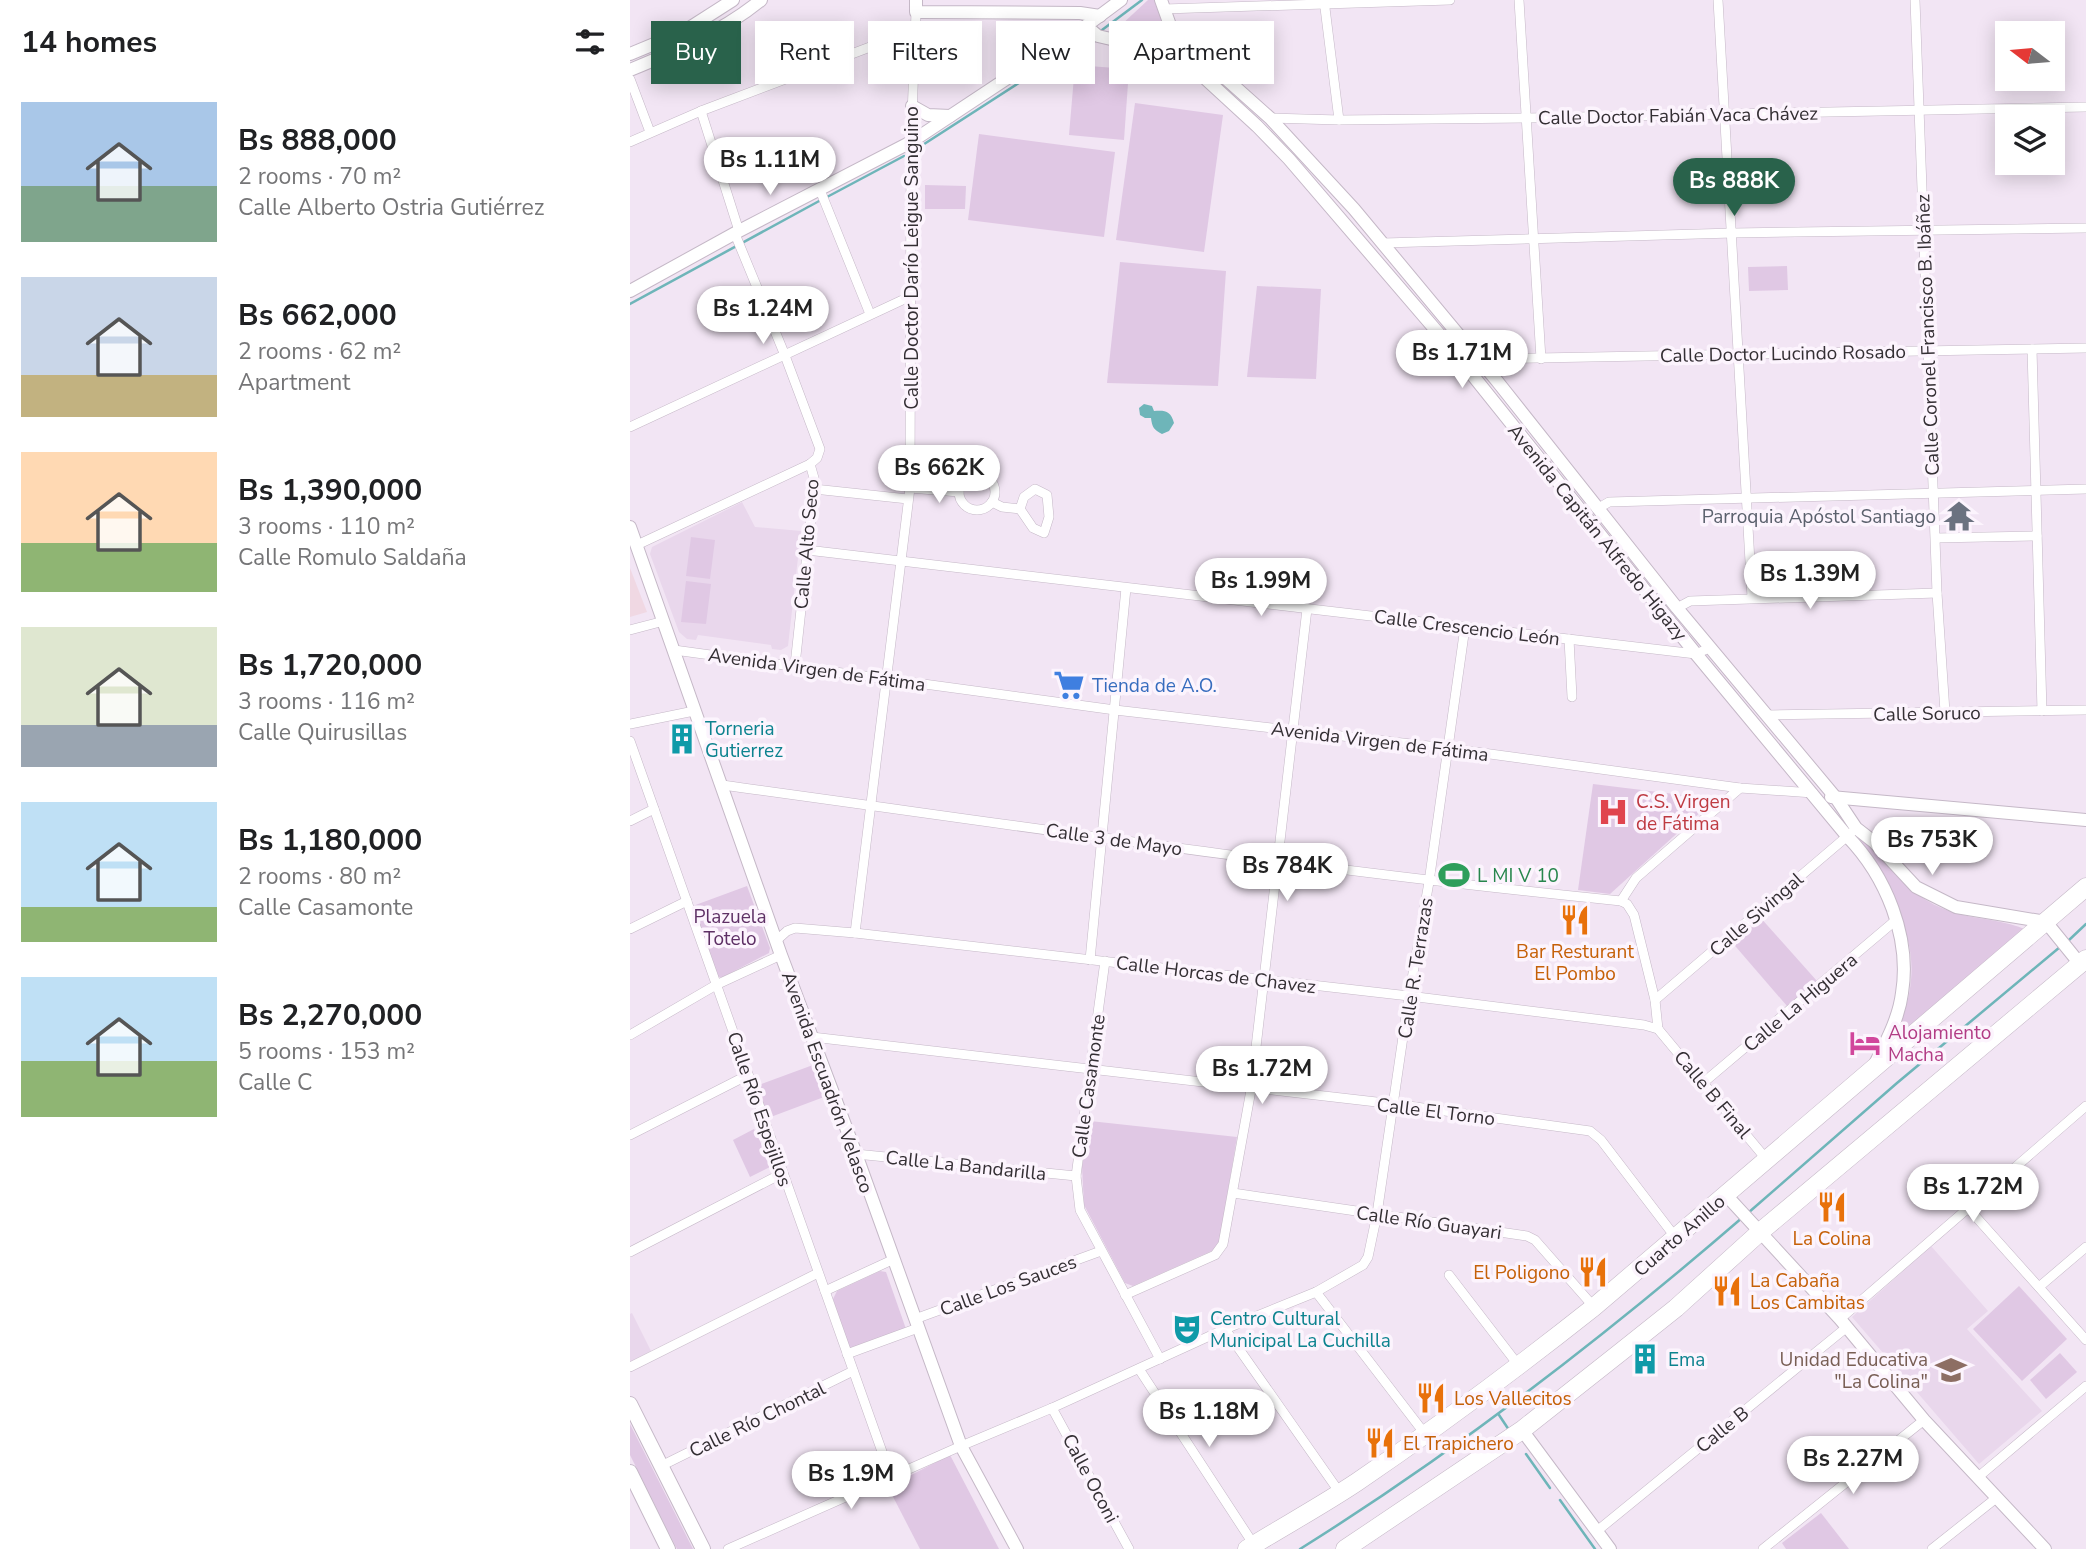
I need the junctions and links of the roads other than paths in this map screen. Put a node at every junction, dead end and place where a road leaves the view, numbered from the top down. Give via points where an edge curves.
1 (733, 0) edge
2 (1450, 0) edge
3 (1519, 0) edge
4 (1718, 0) edge
5 (1915, 0) edge
6 (1118, 2) edge
7 (1324, 2) edge
8 (755, 3) edge
9 (1162, 4) edge
10 (916, 6) edge
11 (1100, 16) junction
12 (1093, 21) edge
13 (1095, 34) edge
14 (868, 48) edge
15 (630, 54) edge
16 (630, 70) edge
17 (630, 79) edge
18 (913, 84) edge
19 (1000, 84) edge
20 (912, 106) junction
21 (2086, 107) edge
22 (701, 111) junction
23 (1919, 111) junction
24 (1723, 114) junction
25 (954, 115) junction
26 (1270, 118) junction
27 (1527, 118) junction
28 (1339, 120) junction
29 (650, 132) junction
30 (630, 142) edge
31 (911, 144) junction
32 (821, 193) junction
33 (2086, 228) edge
34 (1923, 230) junction
35 (1733, 233) junction
36 (738, 239) junction
37 (1533, 239) junction
38 (1383, 243) junction
39 (630, 291) edge
40 (911, 296) junction
41 (870, 314) junction
42 (2086, 348) edge
43 (2032, 349) junction
44 (1928, 350) junction
45 (784, 353) junction
46 (1740, 354) junction
47 (1479, 359) junction
48 (1541, 359) junction
49 (1497, 381) junction
50 (1483, 391) junction
51 (630, 426) edge
52 (810, 464) junction
53 (910, 488) junction
54 (814, 489) junction
55 (2086, 489) edge
56 (2035, 490) junction
57 (959, 492) junction
58 (1933, 492) junction
59 (1747, 497) junction
60 (908, 499) junction
61 (992, 502) junction
62 (1020, 509) junction
63 (1597, 509) junction
64 (630, 527) edge
65 (2037, 536) junction
66 (1937, 538) junction
67 (637, 545) junction
68 (807, 550) junction
69 (901, 561) junction
70 (1126, 588) junction
71 (1937, 593) junction
72 (1752, 597) junction
73 (1676, 608) junction
74 (1307, 609) junction
75 (664, 621) junction
76 (1465, 627) junction
77 (630, 630) edge
78 (1569, 639) junction
79 (1709, 648) junction
80 (674, 650) junction
81 (1696, 653) junction
82 (794, 665) junction
83 (887, 678) junction
84 (1572, 698) dead end
85 (1115, 710) junction
86 (2086, 710) edge
87 (694, 711) junction
88 (2042, 711) junction
89 (1945, 712) junction
90 (1768, 715) junction
91 (630, 724) edge
92 (1293, 730) junction
93 (630, 741) edge
94 (1446, 748) junction
95 (722, 785) junction
96 (1740, 788) junction
97 (1813, 793) junction
98 (1836, 798) junction
99 (870, 806) junction
100 (654, 808) junction
101 (2086, 820) edge
102 (630, 821) edge
103 (1851, 832) junction
104 (1100, 836) junction
105 (1276, 862) junction
106 (1429, 882) junction
107 (2086, 887) edge
108 (687, 901) junction
109 (1621, 901) junction
110 (1896, 920) junction
111 (2050, 927) junction
112 (630, 929) edge
113 (855, 933) junction
114 (777, 940) junction
115 (781, 955) junction
116 (1090, 960) junction
117 (1105, 961) junction
118 (2081, 962) edge
119 (1263, 981) junction
120 (716, 985) junction
121 (1409, 996) junction
122 (1655, 1000) junction
123 (1658, 1029) junction
124 (630, 1035) edge
125 (812, 1037) junction
126 (1091, 1069) junction
127 (1872, 1070) junction
128 (748, 1075) junction
129 (1703, 1083) junction
130 (1251, 1090) junction
131 (1394, 1104) junction
132 (2086, 1106) edge
133 (630, 1135) edge
134 (856, 1154) junction
135 (1767, 1160) junction
136 (783, 1173) junction
137 (1076, 1176) junction
138 (1233, 1193) junction
139 (1726, 1195) junction
140 (1968, 1208) junction
141 (1377, 1214) junction
142 (1754, 1226) junction
143 (1676, 1238) junction
144 (2086, 1247) edge
145 (1101, 1251) junction
146 (630, 1252) edge
147 (892, 1260) junction
148 (818, 1273) junction
149 (1449, 1275) dead end
150 (2039, 1287) junction
151 (825, 1291) junction
152 (1316, 1292) junction
153 (1125, 1295) junction
154 (1594, 1307) junction
155 (917, 1323) junction
156 (1843, 1323) junction
157 (1225, 1329) junction
158 (2086, 1340) edge
159 (847, 1354) junction
160 (1160, 1359) junction
161 (1519, 1366) junction
162 (630, 1367) edge
163 (1139, 1369) junction
164 (853, 1371) junction
165 (2086, 1386) edge
166 (630, 1404) edge
167 (1052, 1408) junction
168 (1924, 1420) junction
169 (1522, 1430) junction
170 (1425, 1434) junction
171 (961, 1446) junction
172 (661, 1466) junction
173 (630, 1472) edge
174 (891, 1477) junction
175 (1977, 1478) junction
176 (1340, 1493) junction
177 (1996, 1499) junction
178 (1597, 1531) junction
179 (1251, 1547) edge
180 (668, 1549) edge
181 (703, 1549) edge
182 (728, 1549) edge
183 (1017, 1549) edge
184 (1129, 1549) edge
185 (1345, 1549) edge
186 (1610, 1549) edge
187 (1763, 1549) edge
188 (1932, 1549) edge
189 (2045, 1549) edge

1 - 15 street via 683,32
2 - 7 street
3 - 27 street
4 - 24 street
5 - 23 street, Calle Coronel Francisco B. Ibáñez
6 - 11 street
7 - 9 street
7 - 28 street
8 - 16 street via 689,46
9 - 26 street, Avenida Capitán Alfredo Higazy via 1176,34
10 - 11 street
11 - 12 street
13 - 50 street, Avenida Capitán Alfredo Higazy via 1158,50 1185,63 1257,126 1446,342
14 - 22 street
17 - 29 street
18 - 20 street, Calle Doctor Darío Leigue Sanguino
19 - 25 street
20 - 25 street via 936,117
20 - 31 street, Calle Doctor Darío Leigue Sanguino
21 - 23 street, Calle Doctor Fabián Vaca Chávez
22 - 29 street
22 - 36 street, Calle Alto Seco
23 - 24 street, Calle Doctor Fabián Vaca Chávez
23 - 34 street, Calle Coronel Francisco B. Ibáñez
24 - 27 street, Calle Doctor Fabián Vaca Chávez
24 - 35 street
25 - 31 street
26 - 28 street, Calle Doctor Fabián Vaca Chávez
26 - 38 street, Avenida Capitán Alfredo Higazy
27 - 28 street, Calle Doctor Fabián Vaca Chávez
27 - 37 street
29 - 30 street
31 - 32 street
31 - 40 street, Calle Doctor Darío Leigue Sanguino
32 - 36 street
32 - 41 street
33 - 34 street
34 - 35 street
34 - 44 street, Calle Coronel Francisco B. Ibáñez
35 - 37 street
35 - 46 street
36 - 39 street
36 - 45 street, Calle Alto Seco
37 - 38 street
37 - 48 street
38 - 47 street, Avenida Capitán Alfredo Higazy
40 - 41 street
40 - 53 street, Calle Doctor Darío Leigue Sanguino
41 - 45 street
42 - 43 street, Calle Doctor Lucindo Rosado
43 - 44 street, Calle Doctor Lucindo Rosado
43 - 56 street
44 - 46 street, Calle Doctor Lucindo Rosado
44 - 58 street, Calle Coronel Francisco B. Ibáñez
45 - 51 street
45 - 52 street, Calle Alto Seco via 820,449
46 - 48 street, Calle Doctor Lucindo Rosado
46 - 59 street
47 - 48 street, Calle Doctor Lucindo Rosado
47 - 49 street, Avenida Capitán Alfredo Higazy
49 - 50 street
49 - 63 street, Avenida Capitán Alfredo Higazy
50 - 81 street, Avenida Capitán Alfredo Higazy
52 - 54 street, Calle Alto Seco
52 - 67 street
53 - 57 street
53 - 60 street, Calle Doctor Darío Leigue Sanguino
54 - 60 street
54 - 68 street, Calle Alto Seco
55 - 56 street
56 - 58 street
56 - 65 street
57 - 61 street via 962,503 972,510
57 - 61 street via 967,477 979,474 994,485
58 - 59 street
58 - 66 street, Calle Coronel Francisco B. Ibáñez
59 - 63 street via 1609,502
59 - 72 street
60 - 69 street, Calle Doctor Darío Leigue Sanguino
61 - 62 street
62 - 62 street via 1026,521 1044,533 1049,517 1047,495 1035,489 1029,492
63 - 73 street, Avenida Capitán Alfredo Higazy
64 - 67 street, Avenida Escuadrón Velasco
65 - 66 street
65 - 88 street
66 - 71 street, Calle Coronel Francisco B. Ibáñez
67 - 75 street, Avenida Escuadrón Velasco
68 - 69 street, Calle Crescencio León
68 - 82 street, Calle Alto Seco
69 - 70 street, Calle Crescencio León
69 - 83 street, Calle Doctor Darío Leigue Sanguino
70 - 74 street, Calle Crescencio León
70 - 85 street
71 - 72 street
71 - 89 street, Calle Coronel Francisco B. Ibáñez
72 - 73 street via 1690,601
73 - 79 street, Avenida Capitán Alfredo Higazy
74 - 76 street, Calle Crescencio León
74 - 92 street
75 - 77 street
75 - 80 street, Avenida Escuadrón Velasco
76 - 78 street, Calle Crescencio León
76 - 94 street, Calle R. Terrazas
78 - 81 street, Calle Crescencio León
78 - 84 street
79 - 81 street, Calle Crescencio León
79 - 90 street, Avenida Capitán Alfredo Higazy
80 - 82 street, Avenida Virgen de Fátima
80 - 87 street, Avenida Escuadrón Velasco
81 - 97 street, Avenida Capitán Alfredo Higazy
82 - 83 street, Avenida Virgen de Fátima
83 - 85 street, Avenida Virgen de Fátima
83 - 99 street, Calle Doctor Darío Leigue Sanguino
85 - 92 street, Avenida Virgen de Fátima
85 - 104 street
86 - 88 street, Calle Soruco
87 - 91 street
87 - 95 street, Avenida Escuadrón Velasco
88 - 89 street, Calle Soruco
89 - 90 street, Calle Soruco
90 - 98 street, Avenida Capitán Alfredo Higazy
92 - 94 street, Avenida Virgen de Fátima
92 - 105 street
93 - 100 street, Calle Río Espejillos
94 - 96 street, Avenida Virgen de Fátima
94 - 106 street, Calle R. Terrazas
95 - 99 street, Calle 3 de Mayo
95 - 114 street, Avenida Escuadrón Velasco
96 - 97 street, Avenida Virgen de Fátima
96 - 109 street via 1636,878
97 - 98 street, Avenida Virgen de Fátima
97 - 103 street, Avenida Capitán Alfredo Higazy
98 - 101 street, Avenida Virgen de Fátima
98 - 103 street, Avenida Capitán Alfredo Higazy
99 - 104 street, Calle 3 de Mayo
99 - 113 street, Calle Doctor Darío Leigue Sanguino
100 - 102 street
100 - 108 street, Calle Río Espejillos
103 - 110 street, Avenida Capitán Alfredo Higazy
103 - 111 street, Avenida Capitán Alfredo Higazy via 1874,842 1916,887 1936,898
103 - 122 street, Calle Sivingal
104 - 105 street, Calle 3 de Mayo
104 - 116 street
105 - 106 street, Calle 3 de Mayo
105 - 119 street
106 - 109 street, Calle 3 de Mayo
106 - 121 street, Calle R. Terrazas
107 - 111 highway, Cuarto Anillo
108 - 112 street
108 - 120 street, Calle Río Espejillos
109 - 122 street via 1634,915
110 - 127 street, Avenida Capitán Alfredo Higazy via 1905,962 1902,995 1889,1037
110 - 129 street, Calle La Higuera
111 - 118 street
111 - 127 highway, Cuarto Anillo
113 - 114 street, Calle Horcas de Chavez via 795,928
113 - 116 street, Calle Horcas de Chavez
114 - 115 street, Avenida Escuadrón Velasco
115 - 120 street
115 - 125 street, Avenida Escuadrón Velasco
116 - 117 street, Calle Horcas de Chavez
117 - 119 street, Calle Horcas de Chavez
117 - 126 street, Calle Casamonte
118 - 142 highway
119 - 121 street, Calle Horcas de Chavez
119 - 130 street
120 - 124 street
120 - 128 street, Calle Río Espejillos
121 - 123 street, Calle Horcas de Chavez
121 - 131 street, Calle R. Terrazas
122 - 123 street
123 - 129 street, Calle B Final
125 - 126 street, Calle El Torno
125 - 134 street, Avenida Escuadrón Velasco
126 - 130 street, Calle El Torno
126 - 137 street, Calle Casamonte
127 - 135 highway, Cuarto Anillo
128 - 133 street
128 - 136 street, Calle Río Espejillos
129 - 135 street, Calle B Final
130 - 131 street, Calle El Torno
130 - 138 street
131 - 141 street, Calle R. Terrazas
131 - 143 street, Calle El Torno via 1590,1131
132 - 140 street, Calle B
134 - 137 street, Calle La Bandarilla
134 - 147 street, Avenida Escuadrón Velasco
135 - 139 highway, Cuarto Anillo
136 - 146 street
136 - 148 street, Calle Río Espejillos
137 - 145 street, Calle Casamonte via 1080,1210
138 - 141 street, Calle Río Guayari
138 - 153 street via 1223,1244 1215,1255
139 - 142 street
139 - 143 highway, Cuarto Anillo
140 - 150 street
140 - 156 street, Calle B
141 - 152 street, Calle R. Terrazas via 1363,1265
141 - 154 street, Calle Río Guayari via 1532,1237
142 - 156 street
142 - 169 highway via 1676,1308
143 - 154 highway, Cuarto Anillo
144 - 150 street
145 - 153 street, Calle Casamonte
145 - 155 street, Calle Los Sauces
147 - 151 street
147 - 155 street, Avenida Escuadrón Velasco
148 - 151 street, Calle Río Espejillos
148 - 162 street
149 - 161 street
150 - 158 street
151 - 159 street, Calle Río Espejillos
152 - 157 street
152 - 170 street
153 - 160 street, Calle Casamonte
154 - 161 highway, Cuarto Anillo
155 - 159 street, Calle Los Sauces
155 - 171 street, Avenida Escuadrón Velasco
156 - 168 street
156 - 178 street, Calle B
157 - 160 street
157 - 176 street
159 - 164 street, Calle Río Espejillos
160 - 163 street
161 - 170 highway, Cuarto Anillo
163 - 167 street
163 - 179 street
164 - 172 street, Calle Río Chontal
164 - 174 street, Calle Río Espejillos
165 - 175 street
166 - 172 main road
167 - 171 street
167 - 184 street, Calle Oconi
168 - 175 street
168 - 187 street
169 - 178 street
169 - 185 highway
170 - 176 highway, Cuarto Anillo
171 - 174 street
171 - 183 street, Avenida Escuadrón Velasco
172 - 181 main road
173 - 180 main road
174 - 182 street
175 - 177 street
176 - 179 highway, Cuarto Anillo
177 - 188 street
177 - 189 street
178 - 186 street

